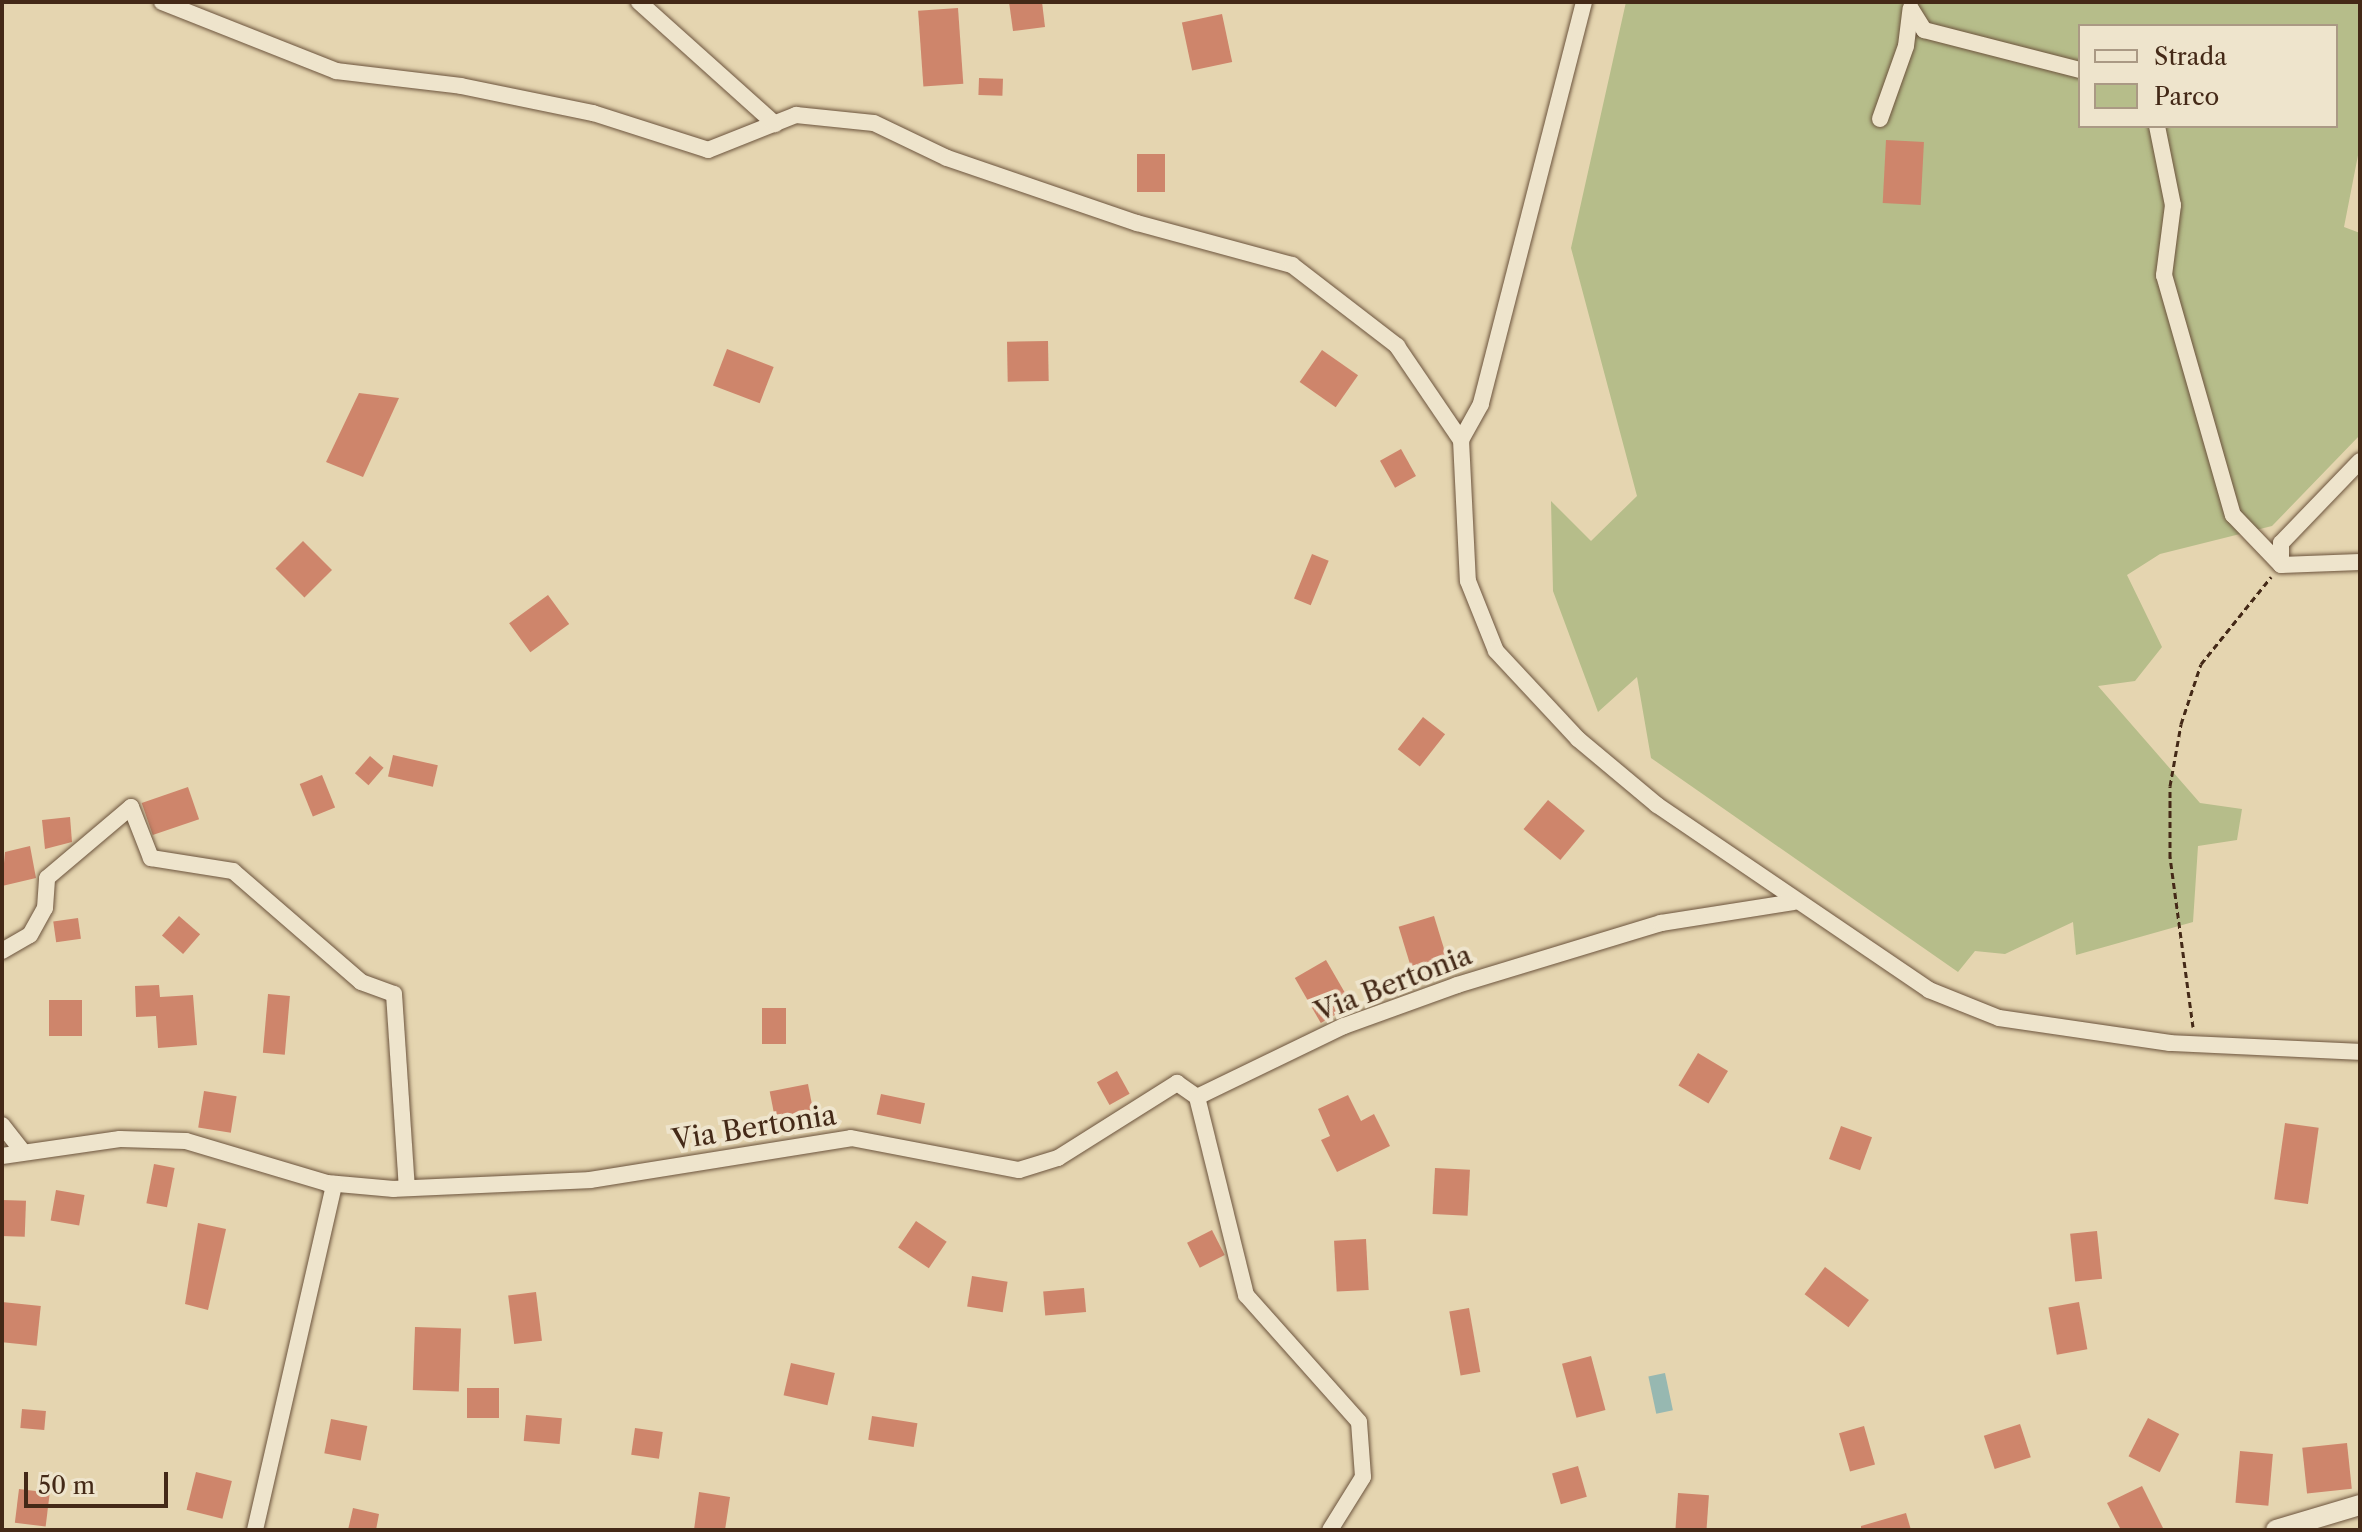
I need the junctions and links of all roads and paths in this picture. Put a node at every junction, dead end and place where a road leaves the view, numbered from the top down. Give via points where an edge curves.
1 (162, 2) edge
2 (639, 2) edge
3 (1584, 2) edge
4 (1912, 5) edge
5 (2078, 69) edge
6 (1880, 119) dead end
7 (775, 124) junction
8 (2157, 128) edge
9 (1461, 440) junction
10 (2360, 461) edge
11 (2360, 562) edge
12 (2281, 565) junction
13 (1793, 902) junction
14 (2, 951) edge
15 (2196, 1044) junction
16 (2360, 1052) edge
17 (1197, 1097) junction
18 (2, 1125) edge
19 (23, 1152) junction
20 (2, 1156) edge
21 (334, 1184) junction
22 (407, 1188) junction
23 (2360, 1505) edge
24 (255, 1530) edge
25 (1330, 1530) edge
26 (2276, 1530) edge

1 - 7 street via 336,71 461,86 593,113 708,150
2 - 7 street
3 - 9 street via 1481,404
4 - 5 street via 1924,30
4 - 6 street via 1906,46
7 - 9 street via 796,115 874,123 947,158 1123,218 1292,265 1397,346
8 - 12 street via 2173,205 2164,275 2180,334 2233,515
9 - 13 street via 1468,581 1496,651 1589,748 1657,805
10 - 12 street via 2281,543
11 - 12 street
12 - 15 path via 2201,664 2181,724 2170,786 2170,857
13 - 15 street via 1929,990 1999,1018
13 - 17 street, Via Bertonia via 1661,923 1486,975 1344,1026
14 - 22 street via 30,935 45,908 47,878 131,807 151,858 233,871 361,982 394,994
15 - 16 street
17 - 22 street, Via Bertonia via 1177,1083 1058,1158 1019,1170 851,1138 590,1180
17 - 25 street via 1246,1295 1359,1422 1363,1477
18 - 19 street
19 - 20 street, Via Bertonia
19 - 21 street, Via Bertonia via 120,1139 186,1141
21 - 22 street, Via Bertonia
21 - 24 street
23 - 26 street

